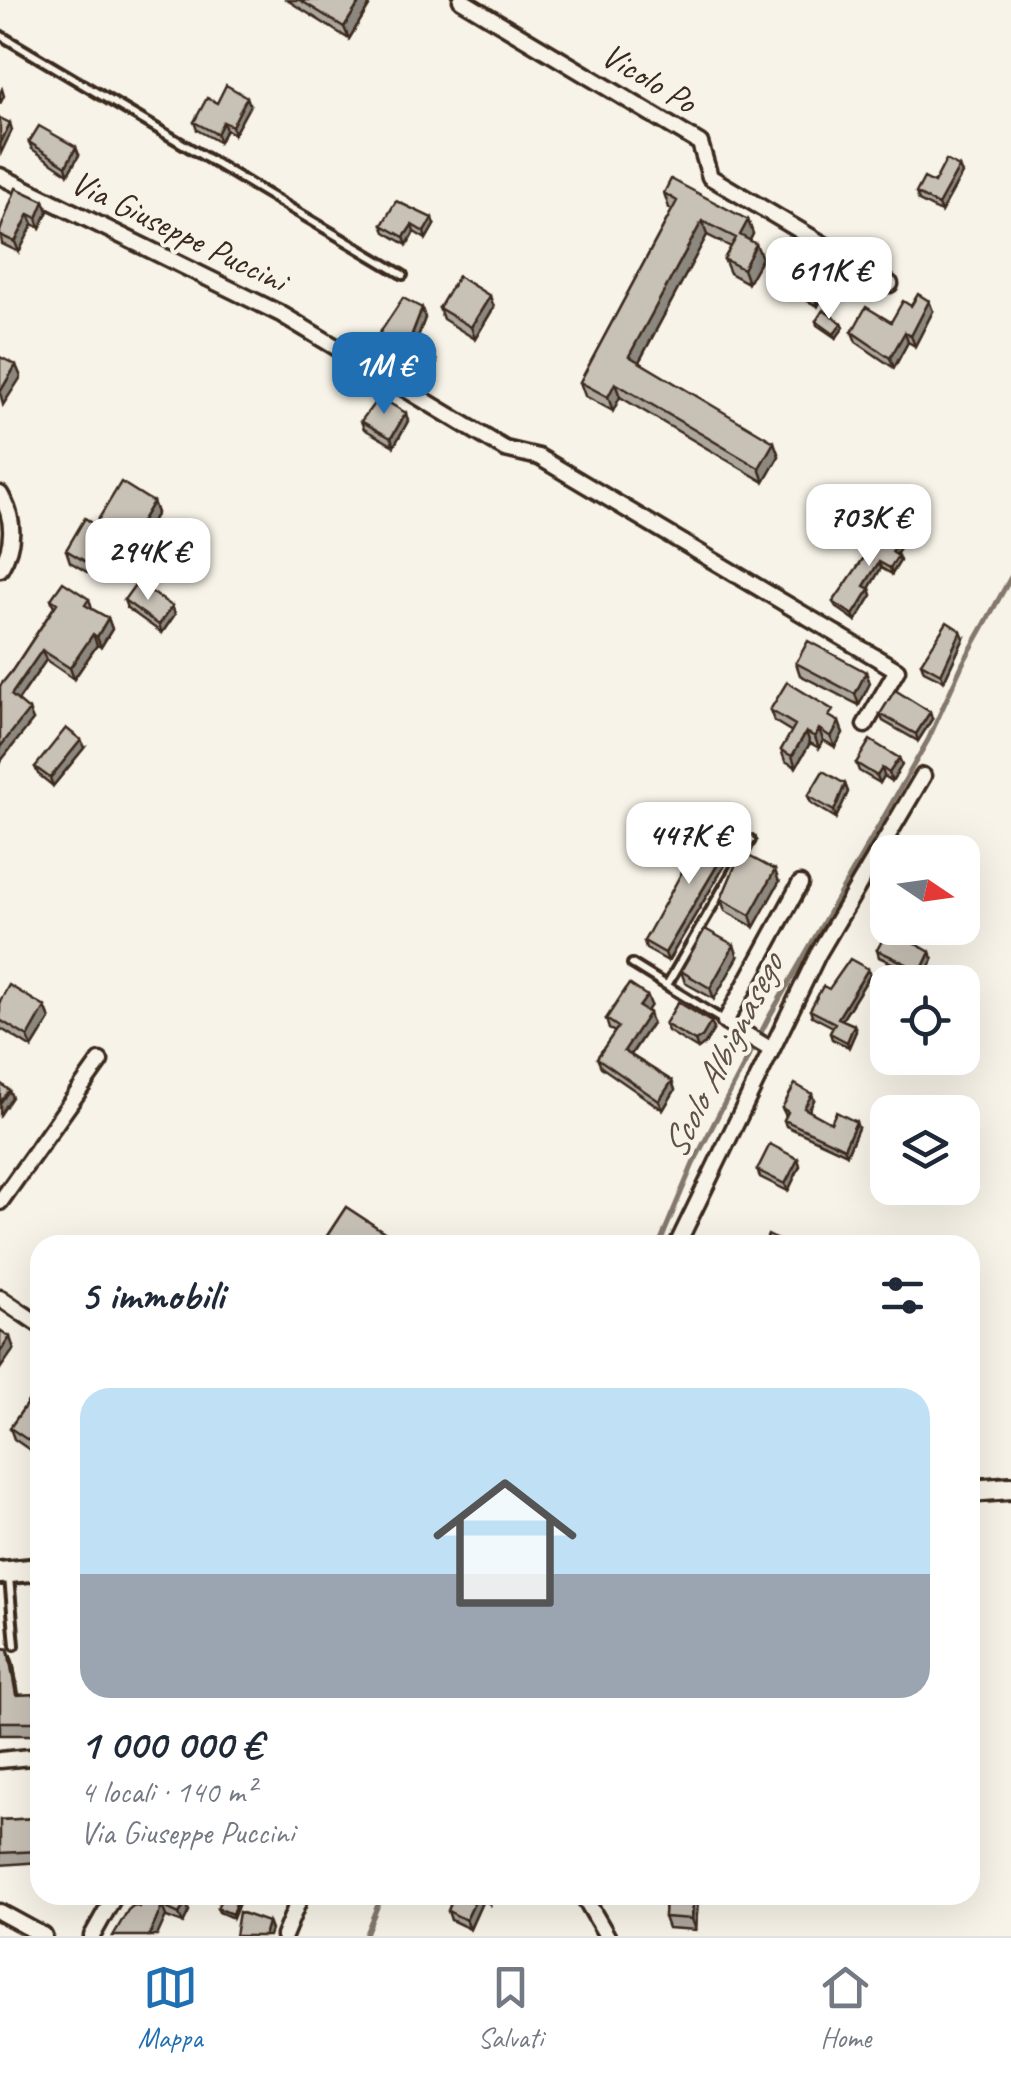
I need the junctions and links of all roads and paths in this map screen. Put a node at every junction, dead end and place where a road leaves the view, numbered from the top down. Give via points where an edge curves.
1 (461, 0) edge
2 (0, 34) edge
3 (0, 176) edge
4 (403, 275) dead end
5 (890, 284) dead end
6 (0, 494) edge
7 (0, 569) edge
8 (865, 725) dead end
9 (923, 776) dead end
10 (751, 840) dead end
11 (800, 884) dead end
12 (632, 964) dead end
13 (667, 985) junction
14 (725, 1022) junction
15 (761, 1044) junction
16 (100, 1061) dead end
17 (0, 1202) edge
18 (681, 1235) edge
19 (0, 1298) edge
20 (30, 1318) edge
21 (1011, 1488) edge
22 (980, 1490) edge
23 (30, 1570) edge
24 (4, 1572) edge
25 (15, 1645) dead end
26 (30, 1757) edge
27 (0, 1760) edge
28 (109, 1905) edge
29 (297, 1905) edge
30 (589, 1905) edge
31 (0, 1912) edge
32 (44, 1936) edge
33 (92, 1936) edge
34 (284, 1936) edge
35 (607, 1936) edge

1 - 5 street, Vicolo Po via 700,143 710,177
2 - 4 lane
3 - 8 street, Via Giuseppe Puccini via 281,314 506,449 540,457 897,670
6 - 7 street via 12,537
9 - 15 street
10 - 13 lane
11 - 14 street
12 - 13 lane
13 - 14 lane
14 - 15 street
15 - 18 street
16 - 17 street
19 - 20 street
21 - 22 main road
23 - 24 main road
24 - 25 lane
26 - 27 street
28 - 33 street
29 - 34 street
30 - 35 street
31 - 32 street

